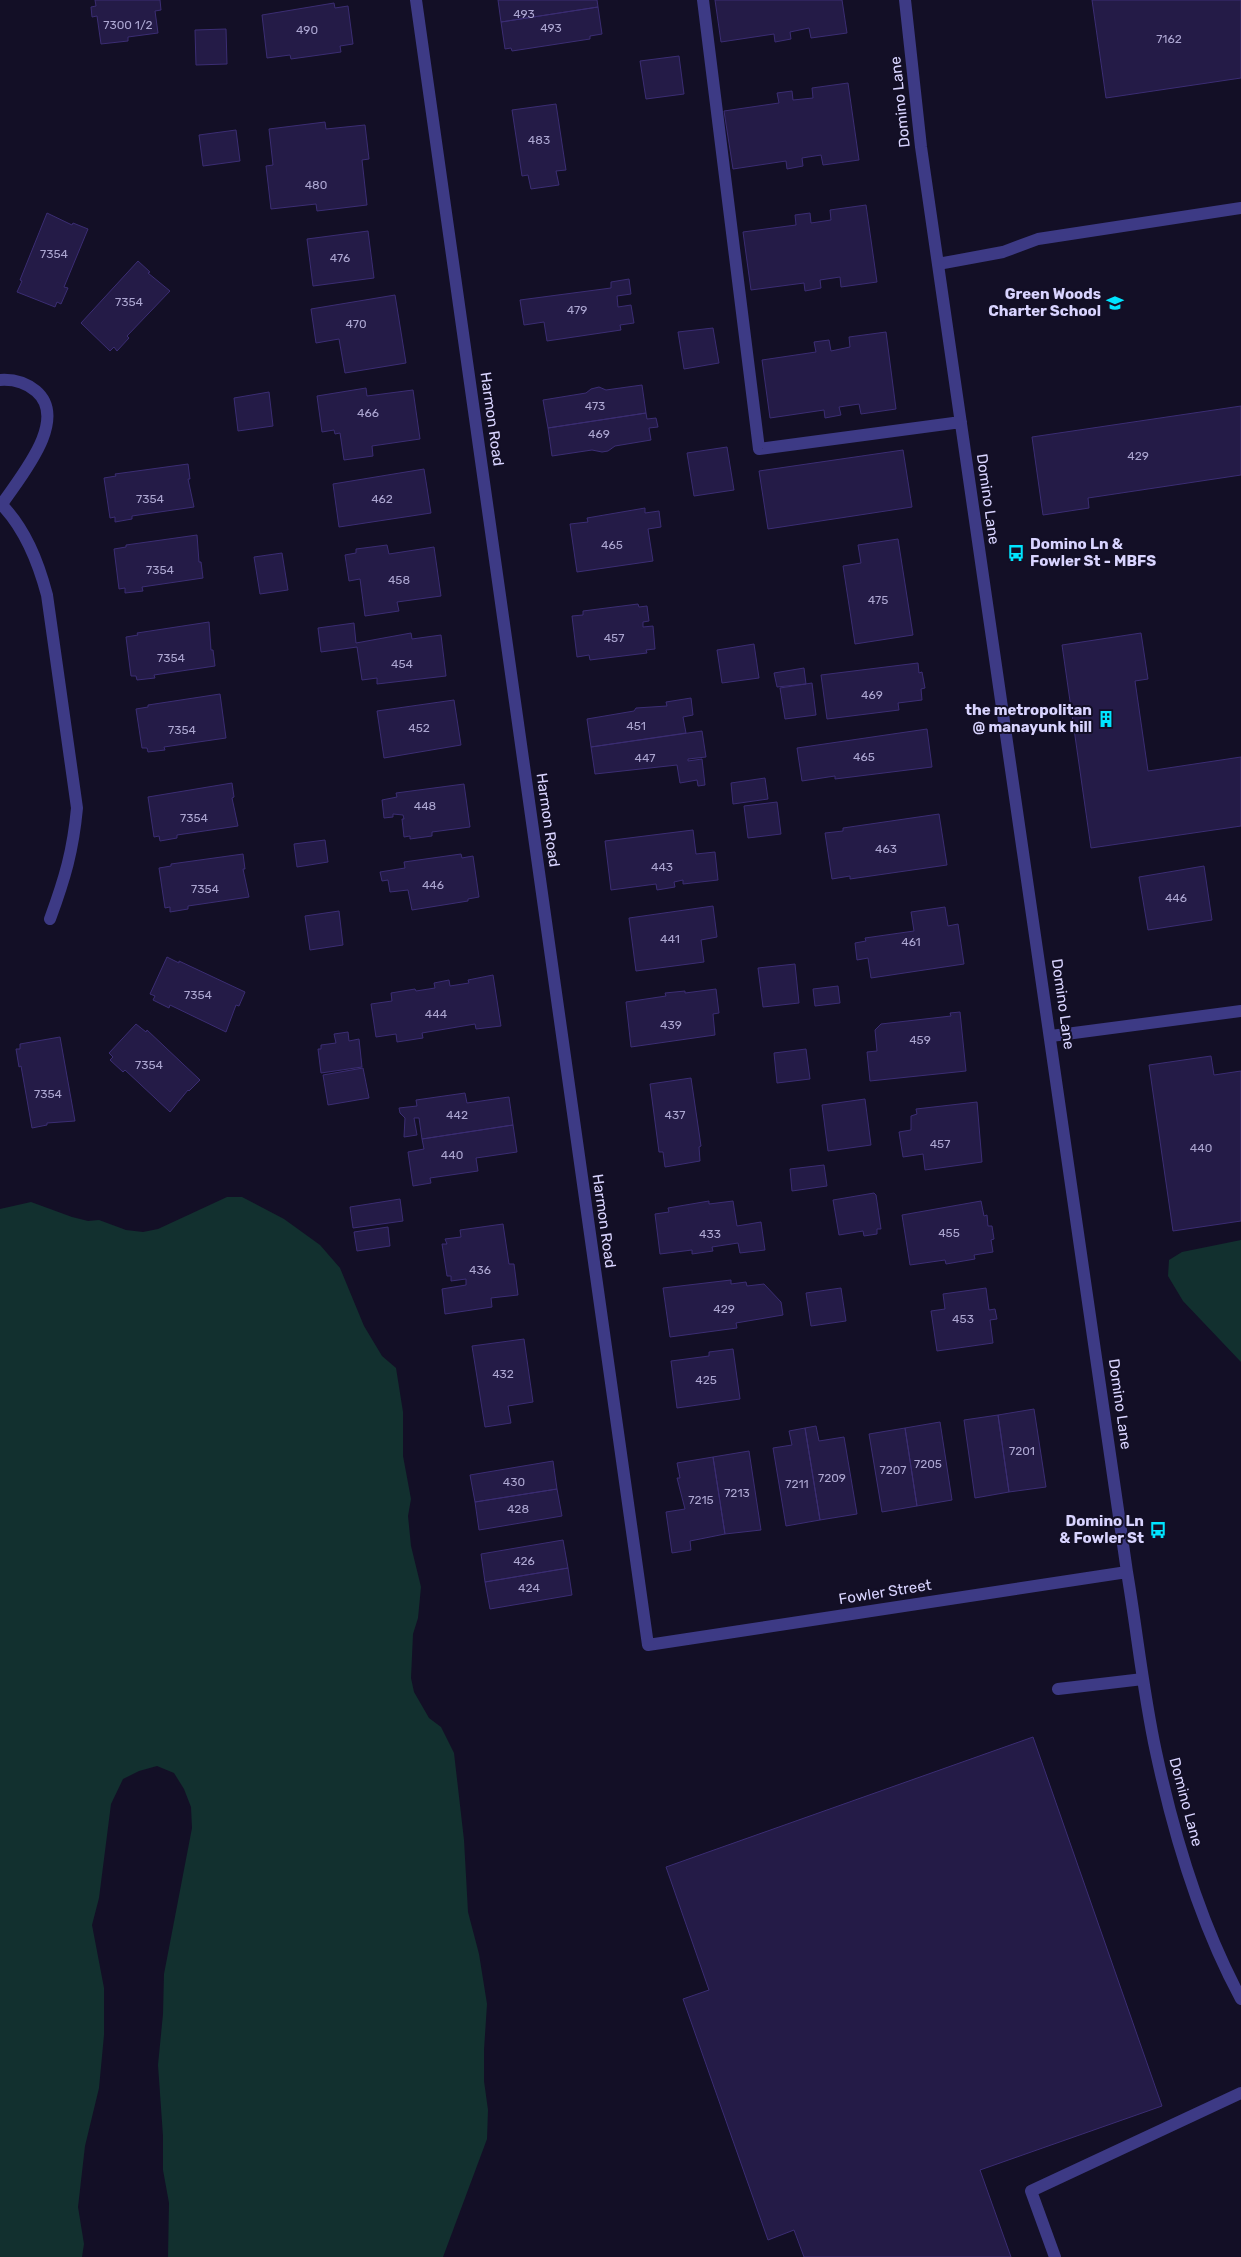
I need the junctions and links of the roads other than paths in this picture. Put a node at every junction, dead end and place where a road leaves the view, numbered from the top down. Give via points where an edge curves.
1 (416, 0) edge
2 (703, 0) edge
3 (905, 0) edge
4 (1241, 208) edge
5 (938, 264) junction
6 (0, 380) edge
7 (961, 422) junction
8 (1, 503) edge
9 (50, 919) dead end
10 (1241, 1011) edge
11 (1051, 1036) junction
12 (1127, 1572) junction
13 (648, 1645) joint
14 (1144, 1679) junction
15 (1058, 1689) dead end
16 (1241, 1999) edge
17 (1241, 2093) edge
18 (1055, 2257) edge

1 - 13 street, Harmon Road
2 - 7 street via 759,449
3 - 5 street, Domino Lane
4 - 5 street via 1038,239 1004,252
5 - 7 street, Domino Lane
6 - 8 street via 28,385 41,396 48,424 32,460
7 - 11 street, Domino Lane
8 - 9 street via 25,536 39,566 47,595 77,808 67,874
10 - 11 street
11 - 12 street, Domino Lane
12 - 13 street, Fowler Street
12 - 14 street, Domino Lane
14 - 15 street
14 - 16 street, Domino Lane via 1155,1751 1189,1873 1211,1934
17 - 18 street via 1031,2191

